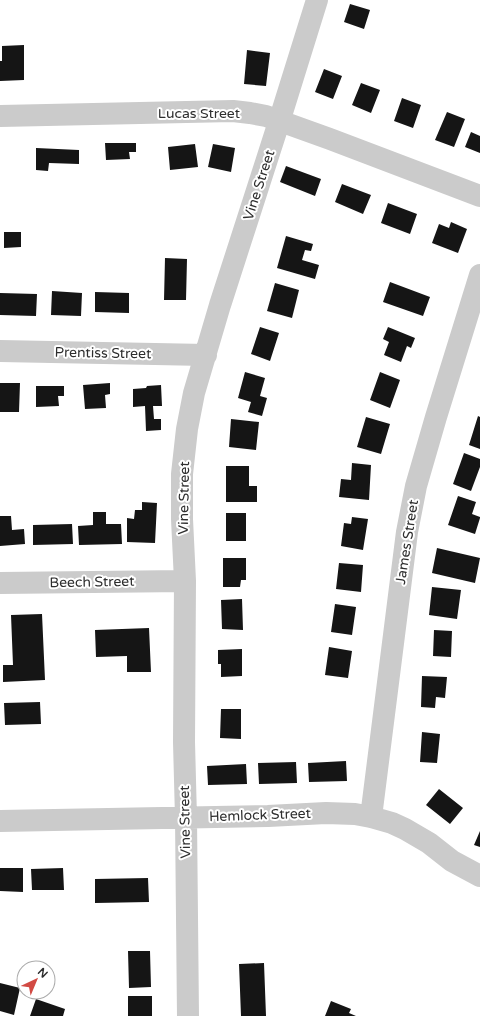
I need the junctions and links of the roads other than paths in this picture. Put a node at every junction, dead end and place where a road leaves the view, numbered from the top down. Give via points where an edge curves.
1 (317, 0) edge
2 (0, 116) edge
3 (280, 122) junction
4 (480, 196) edge
5 (480, 275) edge
6 (0, 351) edge
7 (206, 355) junction
8 (184, 581) junction
9 (0, 583) edge
10 (371, 817) junction
11 (186, 818) junction
12 (0, 821) edge
13 (480, 876) edge
14 (188, 1016) edge

1 - 3 street, Vine Street
2 - 3 street, Lucas Street via 233,111 266,116
3 - 4 street, Lucas Street
3 - 7 street, Vine Street
5 - 10 street, James Street via 416,486 407,532
6 - 7 street, Prentiss Street
7 - 8 street, Vine Street via 194,393 182,474
8 - 9 street, Beech Street
8 - 11 street, Vine Street
10 - 11 street, Hemlock Street via 326,813
10 - 13 street, Hemlock Street via 405,829 452,861
11 - 12 street, Hemlock Street
11 - 14 street, Vine Street

